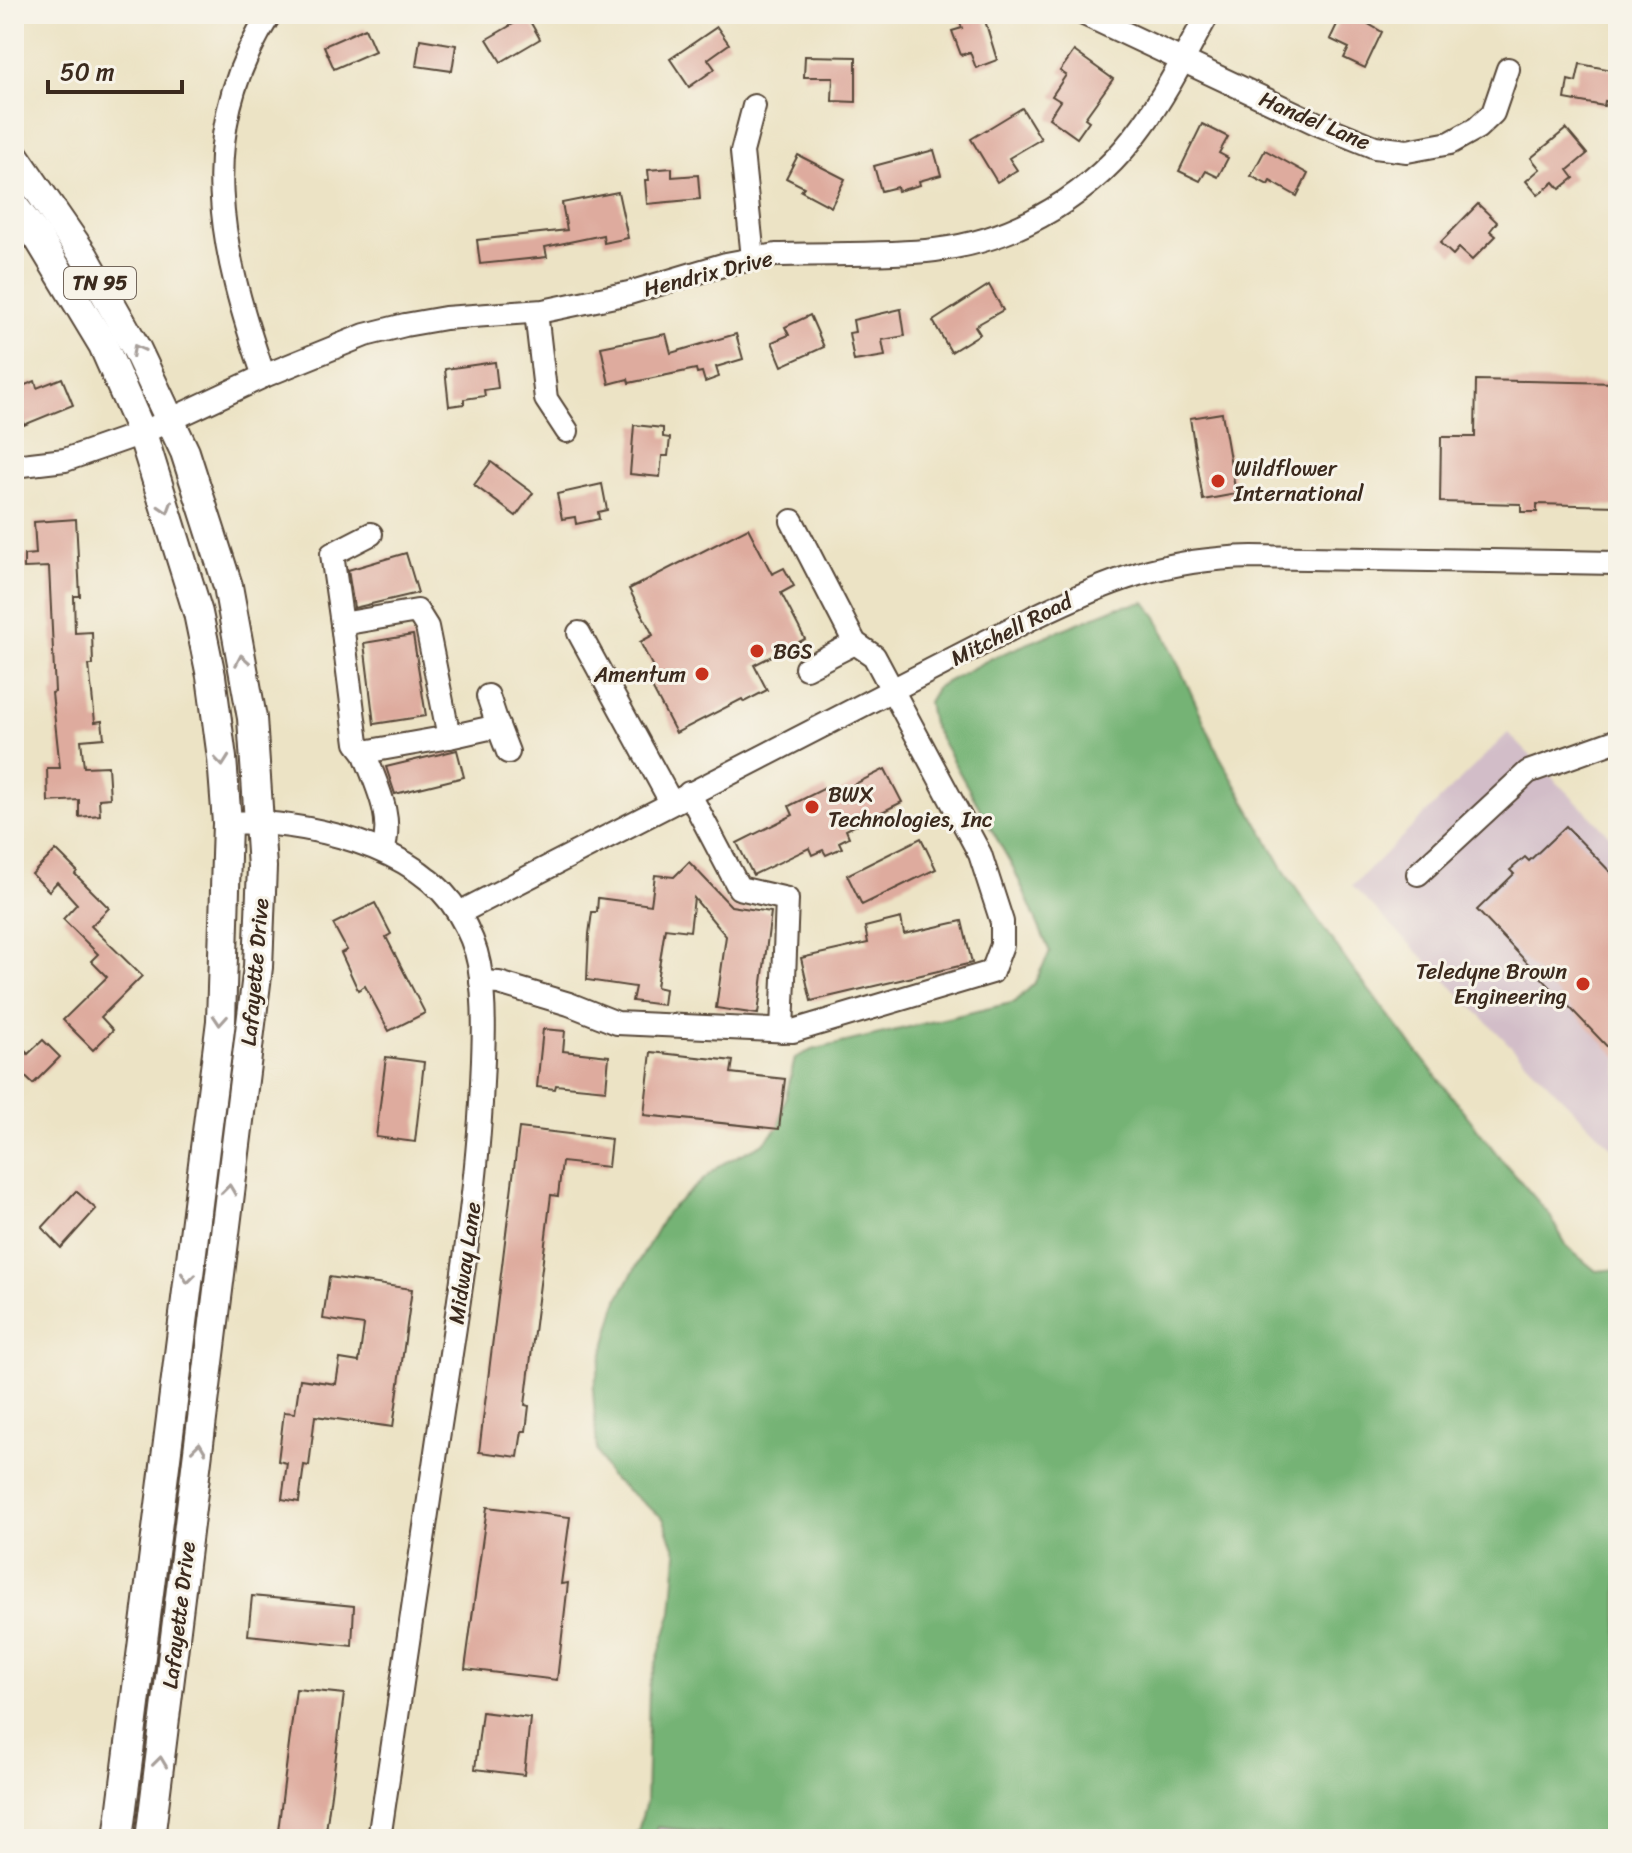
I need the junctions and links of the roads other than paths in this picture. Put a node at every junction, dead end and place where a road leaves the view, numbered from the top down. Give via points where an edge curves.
1 (270, 14) edge
2 (1084, 14) edge
3 (1208, 14) edge
4 (1182, 60) junction
5 (1508, 69) dead end
6 (754, 106) dead end
7 (14, 155) edge
8 (14, 206) edge
9 (753, 258) junction
10 (536, 312) junction
11 (264, 376) junction
12 (172, 420) junction
13 (567, 431) dead end
14 (142, 433) junction
15 (14, 466) edge
16 (792, 521) dead end
17 (371, 534) dead end
18 (1618, 563) edge
19 (342, 624) junction
20 (579, 633) dead end
21 (855, 643) junction
22 (806, 668) dead end
23 (891, 690) junction
24 (488, 696) dead end
25 (498, 726) junction
26 (449, 737) junction
27 (1618, 740) edge
28 (364, 752) junction
29 (508, 752) dead end
30 (680, 798) junction
31 (260, 821) junction
32 (227, 823) junction
33 (383, 851) junction
34 (1418, 874) dead end
35 (459, 913) junction
36 (481, 982) junction
37 (782, 1031) junction
38 (160, 1504) junction
39 (191, 1509) junction
40 (118, 1839) edge
41 (150, 1839) edge
42 (379, 1839) edge

1 - 11 street via 242,67 220,149 227,249
2 - 4 street, Handel Lane
3 - 4 street, Hendrix Drive
4 - 5 street, Handel Lane via 1318,124 1375,147 1407,151 1450,143 1477,128 1493,113
4 - 9 street, Hendrix Drive via 1144,124 1109,167 1032,223 991,239 934,251
6 - 9 street via 742,152
12 -> 7 main road, Lafayette Drive / TN 95 via 84,256
8 - 14 main road, Lafayette Drive / TN 95 via 103,345
9 - 10 street, Hendrix Drive via 629,293
10 - 11 street, Hendrix Drive via 405,325 365,335
10 - 13 street via 546,399
11 - 12 street, Hendrix Drive
12 - 14 street, Hendrix Drive
31 -> 12 main road, Lafayette Drive via 252,718 228,586
14 - 15 street, Hendrix Drive via 65,460
14 -> 32 main road, Lafayette Drive via 198,613 211,676
16 - 21 street
17 - 19 street via 332,554
18 - 23 street, Mitchell Road via 1252,557 1178,563 1093,588
19 - 26 street via 417,611 427,627
19 - 28 street via 357,743
20 - 30 street
21 - 22 street
21 - 23 street via 874,656
23 - 30 street, Mitchell Road
23 - 37 street via 980,854 1002,922 1002,945 992,972
24 - 25 street
25 - 26 street
25 - 29 street
26 - 28 street
27 - 34 street via 1528,772
28 - 33 street via 387,814
30 - 35 street, Mitchell Road
30 - 37 street via 739,888 787,899
31 - 32 street, Midway Lane
31 - 33 street, Midway Lane
39 -> 31 main road, Lafayette Drive via 258,967
32 -> 38 main road, Lafayette Drive via 221,1021
33 - 35 street, Midway Lane via 426,877
35 - 36 street, Midway Lane via 479,961
36 - 37 street via 569,1004 617,1023
36 - 42 street, Midway Lane via 484,1051 476,1175
38 - 39 main road
38 - 40 main road, Lafayette Drive
41 -> 39 main road, Lafayette Drive

